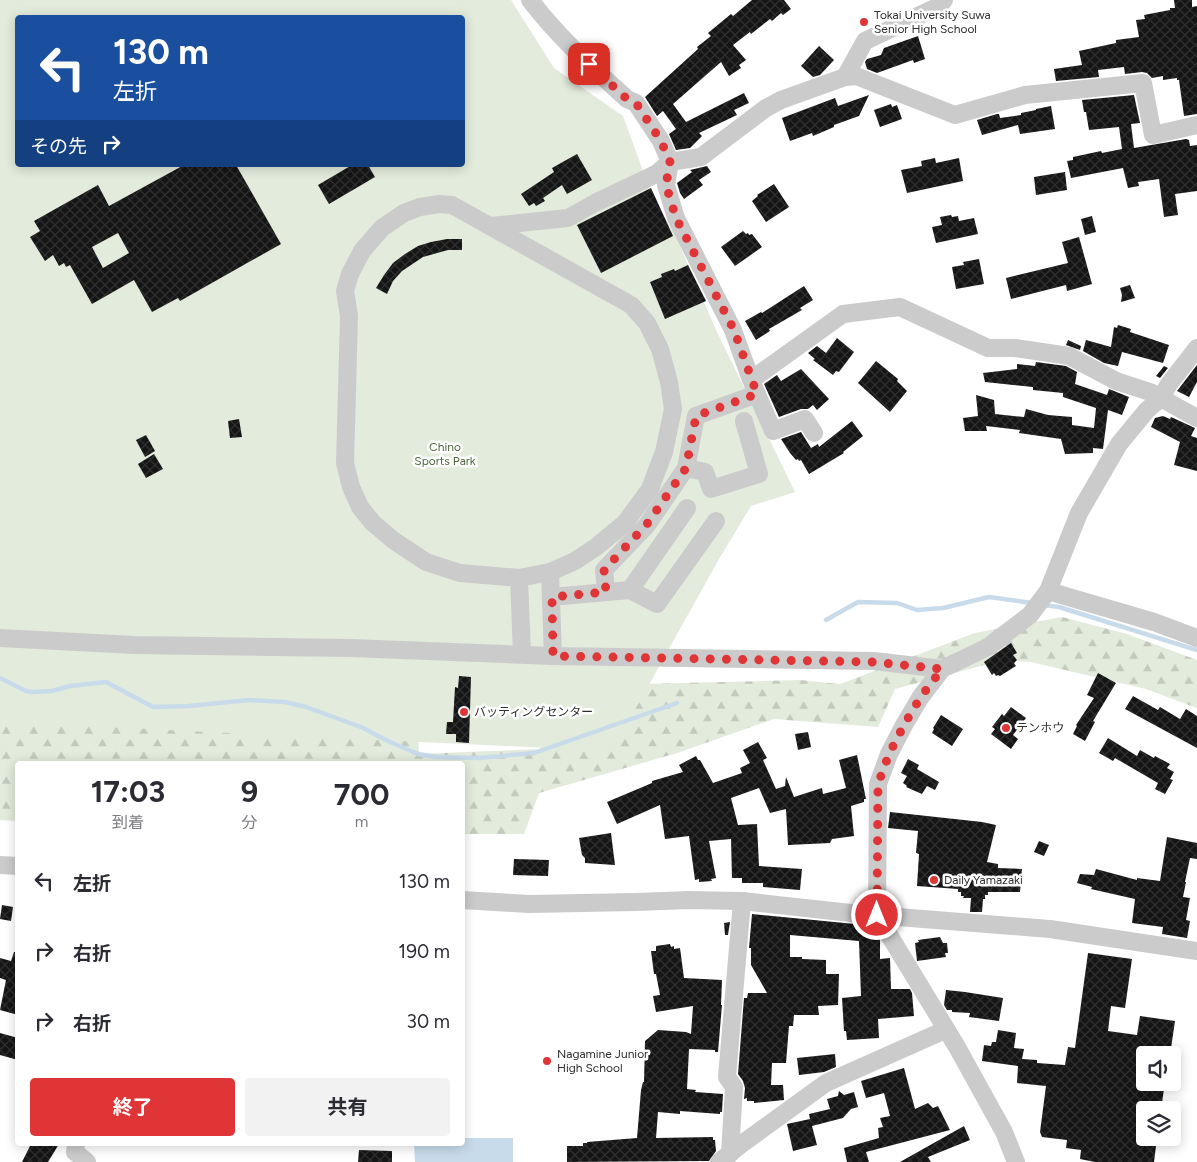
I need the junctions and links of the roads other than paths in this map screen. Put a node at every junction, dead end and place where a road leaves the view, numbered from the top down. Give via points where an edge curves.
1 (530, 0) edge
2 (944, 0) edge
3 (846, 77) junction
4 (1197, 125) edge
5 (670, 162) junction
6 (491, 226) junction
7 (1197, 348) edge
8 (754, 387) junction
9 (1160, 398) junction
10 (1197, 418) edge
11 (744, 420) dead end
12 (814, 433) dead end
13 (686, 468) junction
14 (687, 508) dead end
15 (716, 520) dead end
16 (550, 572) junction
17 (519, 578) junction
18 (630, 590) junction
19 (1048, 591) junction
20 (606, 592) junction
21 (552, 597) junction
22 (0, 638) edge
23 (1197, 638) edge
24 (522, 654) junction
25 (553, 656) junction
26 (942, 669) junction
27 (0, 865) edge
28 (15, 866) edge
29 (465, 900) edge
30 (742, 901) junction
31 (877, 915) junction
32 (1197, 952) edge
33 (945, 1030) junction
34 (76, 1146) edge
35 (725, 1158) edge
36 (87, 1162) edge
37 (1016, 1162) edge

1 - 5 street via 576,52 627,99 636,103 661,141
2 - 3 street via 939,6 865,41
3 - 4 street via 856,76 955,115 1025,95 1143,83 1153,135
3 - 5 street via 780,100 701,157
5 - 6 street via 656,174 568,218
5 - 8 street via 666,185 676,218 734,330
6 - 16 street via 631,306 647,323 660,349 669,382 673,409 664,452 650,489 625,523 575,561
6 - 17 street via 452,205 420,207 382,228 362,251 345,292 349,316 345,463 360,507 373,523 426,562 460,573
7 - 9 street
8 - 9 street via 842,314 900,308 988,348 1015,348 1069,356 1116,381
8 - 12 street via 773,431 805,419
8 - 13 street via 696,416
9 - 10 street
9 - 19 street via 1119,444 1079,513
11 - 13 street via 760,474 711,489 705,472
13 - 20 street via 647,524 604,570
14 - 18 street
15 - 18 street via 657,604
16 - 17 street
16 - 21 street
17 - 24 street
18 - 20 street
19 - 23 street
19 - 26 street via 1030,615 988,648
20 - 21 street
21 - 25 street
22 - 24 street via 134,645
24 - 25 street
25 - 26 street via 874,662
26 - 31 street via 908,719 889,754 878,784
27 - 28 street
29 - 30 street via 529,904
30 - 31 street
30 - 35 street via 727,1077 734,1087
31 - 32 street via 1050,929
31 - 33 street
33 - 35 street via 826,1083
33 - 37 street via 1004,1132
34 - 36 street via 76,1152

